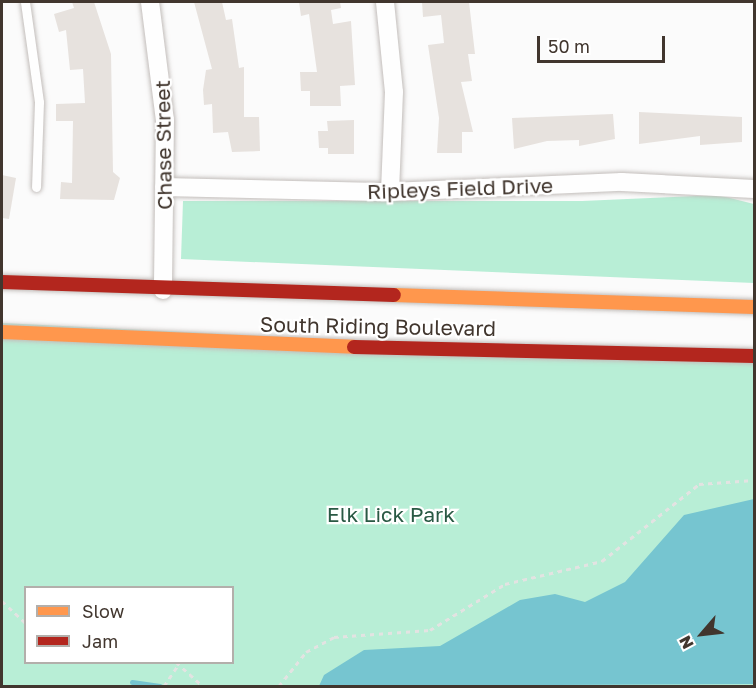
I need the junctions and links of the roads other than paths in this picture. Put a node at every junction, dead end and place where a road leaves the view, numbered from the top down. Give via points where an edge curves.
1 (25, 2) edge
2 (150, 2) edge
3 (385, 2) edge
4 (36, 187) dead end
5 (164, 187) junction
6 (754, 189) edge
7 (390, 192) junction
8 (2, 282) edge
9 (163, 290) junction
10 (754, 307) edge
11 (2, 332) edge
12 (754, 356) edge

1 - 4 lane via 39,102
2 - 5 street, Chase Street via 163,79
3 - 7 street via 394,92
5 - 7 street, Ripleys Field Drive
5 - 9 street, Chase Street
6 - 7 street, Ripleys Field Drive via 621,182
8 - 9 street, South Riding Boulevard
9 - 10 street, South Riding Boulevard
11 - 12 street, South Riding Boulevard via 163,342

